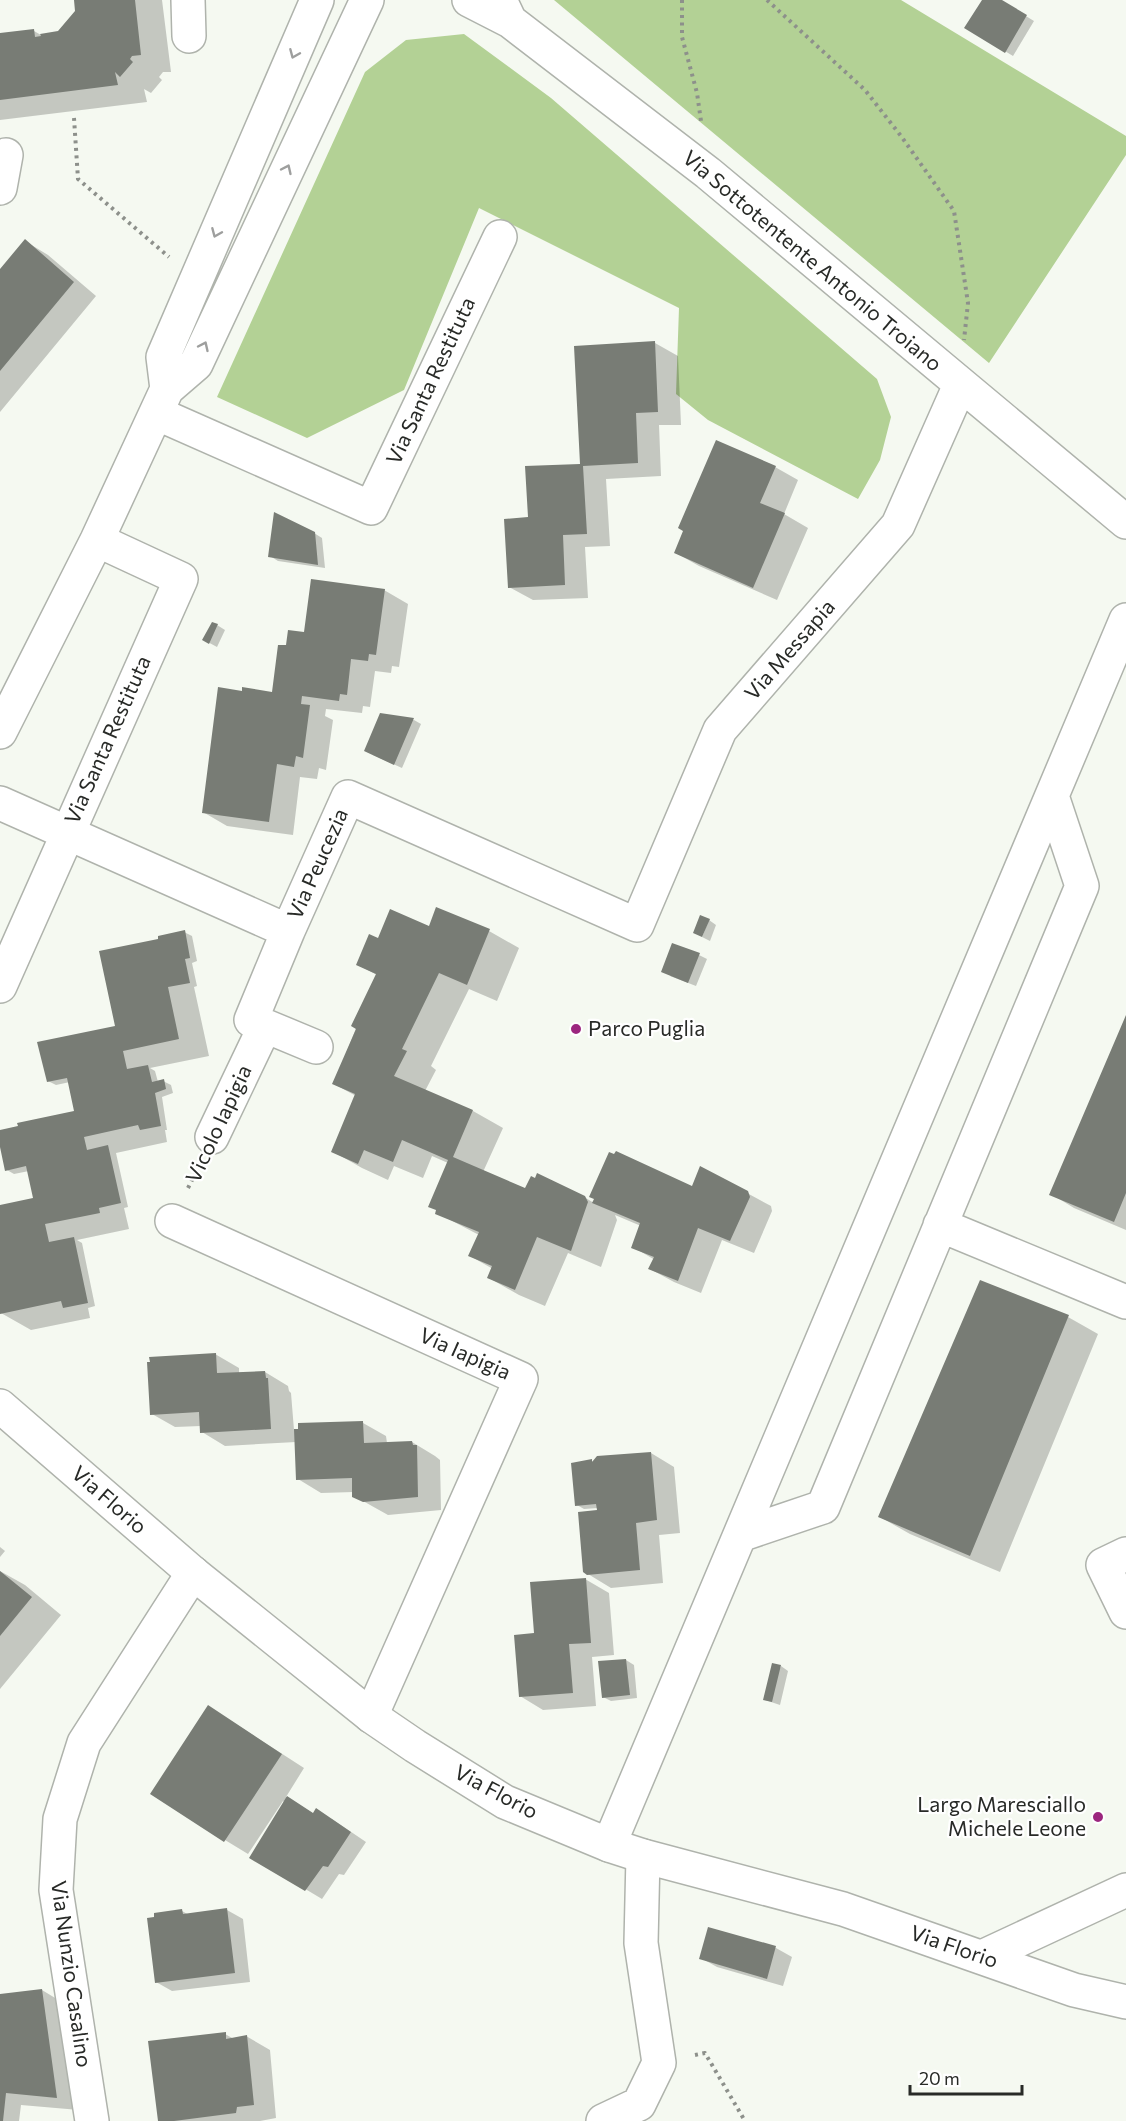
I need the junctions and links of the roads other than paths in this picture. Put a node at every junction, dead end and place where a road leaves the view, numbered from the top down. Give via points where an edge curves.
1 (188, 0) edge
2 (317, 0) edge
3 (367, 0) edge
4 (469, 0) edge
5 (505, 11) edge
6 (189, 36) dead end
7 (6, 154) dead end
8 (0, 188) edge
9 (500, 237) dead end
10 (960, 385) junction
11 (161, 401) junction
12 (1126, 522) edge
13 (97, 540) junction
14 (1126, 620) edge
15 (0, 732) edge
16 (1052, 796) junction
17 (0, 803) edge
18 (66, 833) junction
19 (637, 925) joint
20 (288, 931) junction
21 (0, 986) edge
22 (265, 1026) junction
23 (316, 1047) dead end
24 (212, 1137) road end
25 (172, 1221) road end
26 (940, 1225) junction
27 (1126, 1302) edge
28 (0, 1406) edge
29 (740, 1535) junction
30 (1126, 1554) edge
31 (193, 1574) junction
32 (1126, 1612) edge
33 (371, 1716) junction
34 (609, 1845) junction
35 (643, 1856) junction
36 (1126, 1890) edge
37 (982, 1957) junction
38 (1126, 2002) edge
39 (92, 2121) edge
40 (603, 2121) edge

1 - 6 street
2 -> 11 street via 163,357
11 -> 3 street via 196,364
4 - 5 street, Via Sottotentente Antonio Troiano
5 - 10 street, Via Sottotentente Antonio Troiano via 708,173
7 - 8 street
9 - 11 street, Via Santa Restituta via 371,508
10 - 12 street, Via Sottotentente Antonio Troiano
10 - 19 street, Via Messapia via 898,525 720,730
11 - 13 street
13 - 15 street
13 - 18 street, Via Santa Restituta via 181,579
14 - 16 street
16 - 26 street via 1082,886
16 - 29 street
17 - 18 street, Via Peucezia
18 - 20 street, Via Peucezia
18 - 21 street, Via Santa Restituta
19 - 20 street, Via Peucezia via 348,797
20 - 22 street via 251,1020
22 - 23 street
22 - 24 street, Vicolo Iapigia
25 - 33 street, Via Iapigia via 521,1379
26 - 27 street
26 - 29 street via 823,1507
28 - 31 street, Via Florio
29 - 34 street
30 - 32 street via 1103,1565
31 - 33 street, Via Florio
31 - 39 street, Via Nunzio Casalino via 84,1743 60,1819 56,1890
33 - 34 street, Via Florio via 505,1802
34 - 35 street, Via Florio
35 - 37 street, Via Florio via 843,1909
35 - 40 street via 641,1943 659,2063 639,2104
36 - 37 street
37 - 38 street, Via Florio via 1074,1990

